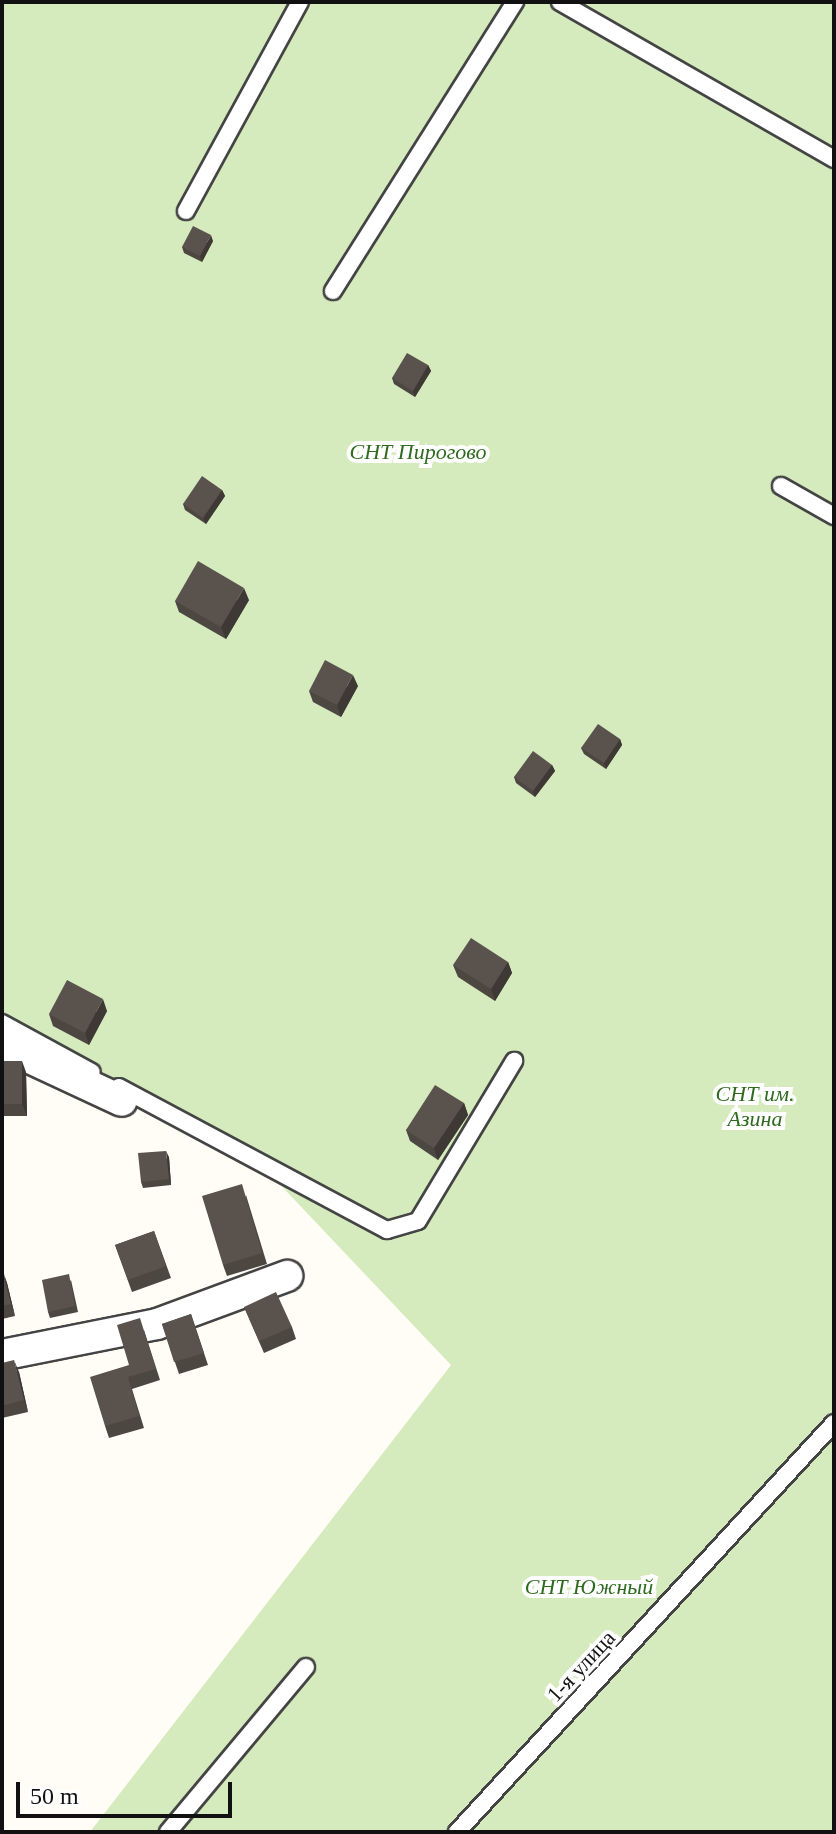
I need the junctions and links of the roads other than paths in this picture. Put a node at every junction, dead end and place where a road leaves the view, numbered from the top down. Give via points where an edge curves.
1 (300, 2) edge
2 (515, 2) edge
3 (560, 2) edge
4 (834, 159) edge
5 (186, 211) dead end
6 (333, 291) dead end
7 (781, 486) dead end
8 (834, 516) edge
9 (2, 1023) edge
10 (2, 1045) edge
11 (514, 1061) dead end
12 (122, 1101) dead end
13 (287, 1276) dead end
14 (2, 1355) edge
15 (834, 1423) edge
16 (306, 1667) dead end
17 (168, 1832) edge
18 (457, 1832) edge

1 - 5 lane
2 - 6 lane
3 - 4 lane
7 - 8 lane
9 - 11 lane via 387,1230 418,1221
10 - 12 street
13 - 14 street via 157,1324
15 - 18 lane, 1-я улица
16 - 17 lane

